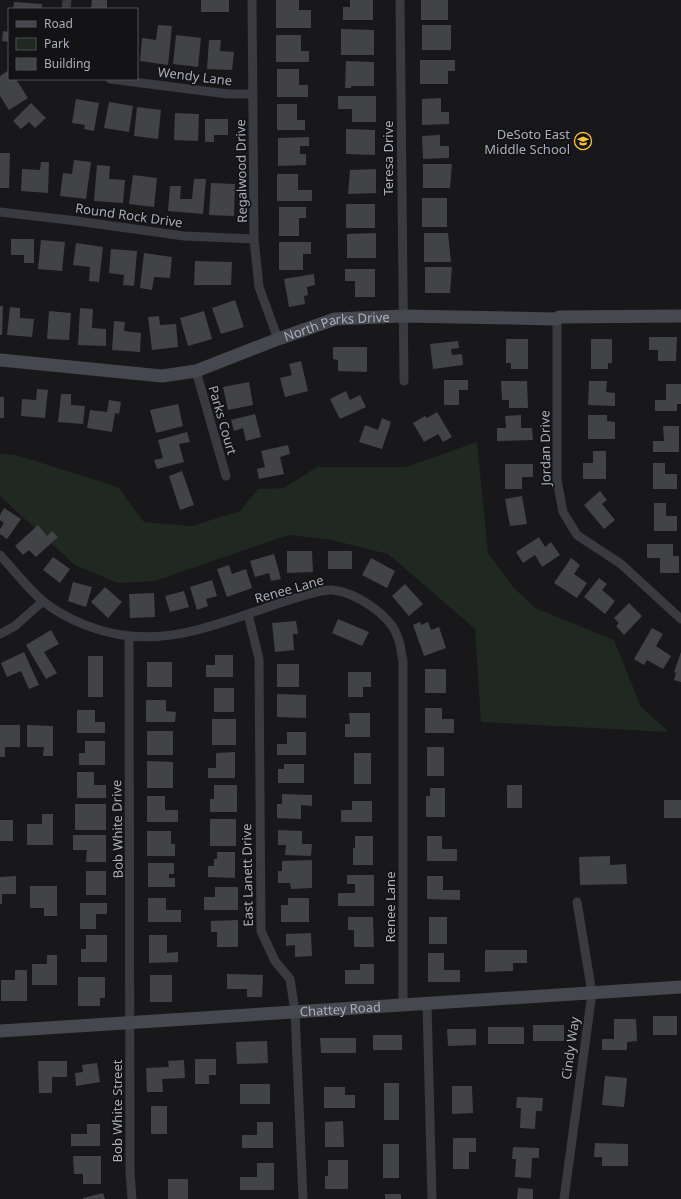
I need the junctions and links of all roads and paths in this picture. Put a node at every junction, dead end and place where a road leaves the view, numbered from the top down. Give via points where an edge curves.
1 (252, 0) edge
2 (400, 0) edge
3 (118, 80) edge
4 (253, 94) junction
5 (0, 212) edge
6 (254, 239) junction
7 (402, 316) junction
8 (681, 316) edge
9 (557, 319) junction
10 (278, 339) junction
11 (0, 360) edge
12 (196, 371) junction
13 (404, 381) dead end
14 (226, 476) dead end
15 (0, 555) edge
16 (44, 601) junction
17 (248, 614) junction
18 (681, 619) edge
19 (0, 634) edge
20 (129, 636) junction
21 (576, 902) dead end
22 (681, 987) edge
23 (592, 993) junction
24 (403, 1004) junction
25 (427, 1004) junction
26 (295, 1011) junction
27 (130, 1023) junction
28 (0, 1031) edge
29 (132, 1199) edge
30 (303, 1199) edge
31 (432, 1199) edge
32 (564, 1199) edge

1 - 4 street, Regalwood Drive
2 - 7 street, Teresa Drive
3 - 4 street, Wendy Lane via 228,94
4 - 6 street, Regalwood Drive
5 - 6 street, Round Rock Drive via 184,236
6 - 10 street, Regalwood Drive via 259,287
7 - 9 street, North Parks Drive
7 - 10 street, North Parks Drive via 335,320
7 - 13 street, Teresa Drive
8 - 9 street, North Parks Drive
9 - 18 street, Jordan Drive via 557,480 563,512 577,535 621,564
10 - 12 street, North Parks Drive
11 - 12 street, North Parks Drive via 162,376
12 - 14 street, Parks Court
15 - 16 street, Renee Lane
16 - 19 street via 15,626
16 - 20 street, Renee Lane via 81,624
17 - 20 street, Renee Lane via 210,627 164,636
17 - 24 street, Renee Lane via 294,598 332,590 356,597 370,605 388,620 398,637 403,661
17 - 26 street, East Lanett Drive via 259,659 261,932 275,961 290,979
20 - 27 street, Bob White Drive
21 - 23 street, Cindy Way
22 - 23 street, Chattey Road
23 - 25 street, Chattey Road
23 - 32 street, Cindy Way
24 - 25 street, Chattey Road
24 - 26 street, Chattey Road
25 - 31 street
26 - 27 street, Chattey Road
26 - 30 street, East Lanett Drive
27 - 28 street, Chattey Road
27 - 29 street, Bob White Street

